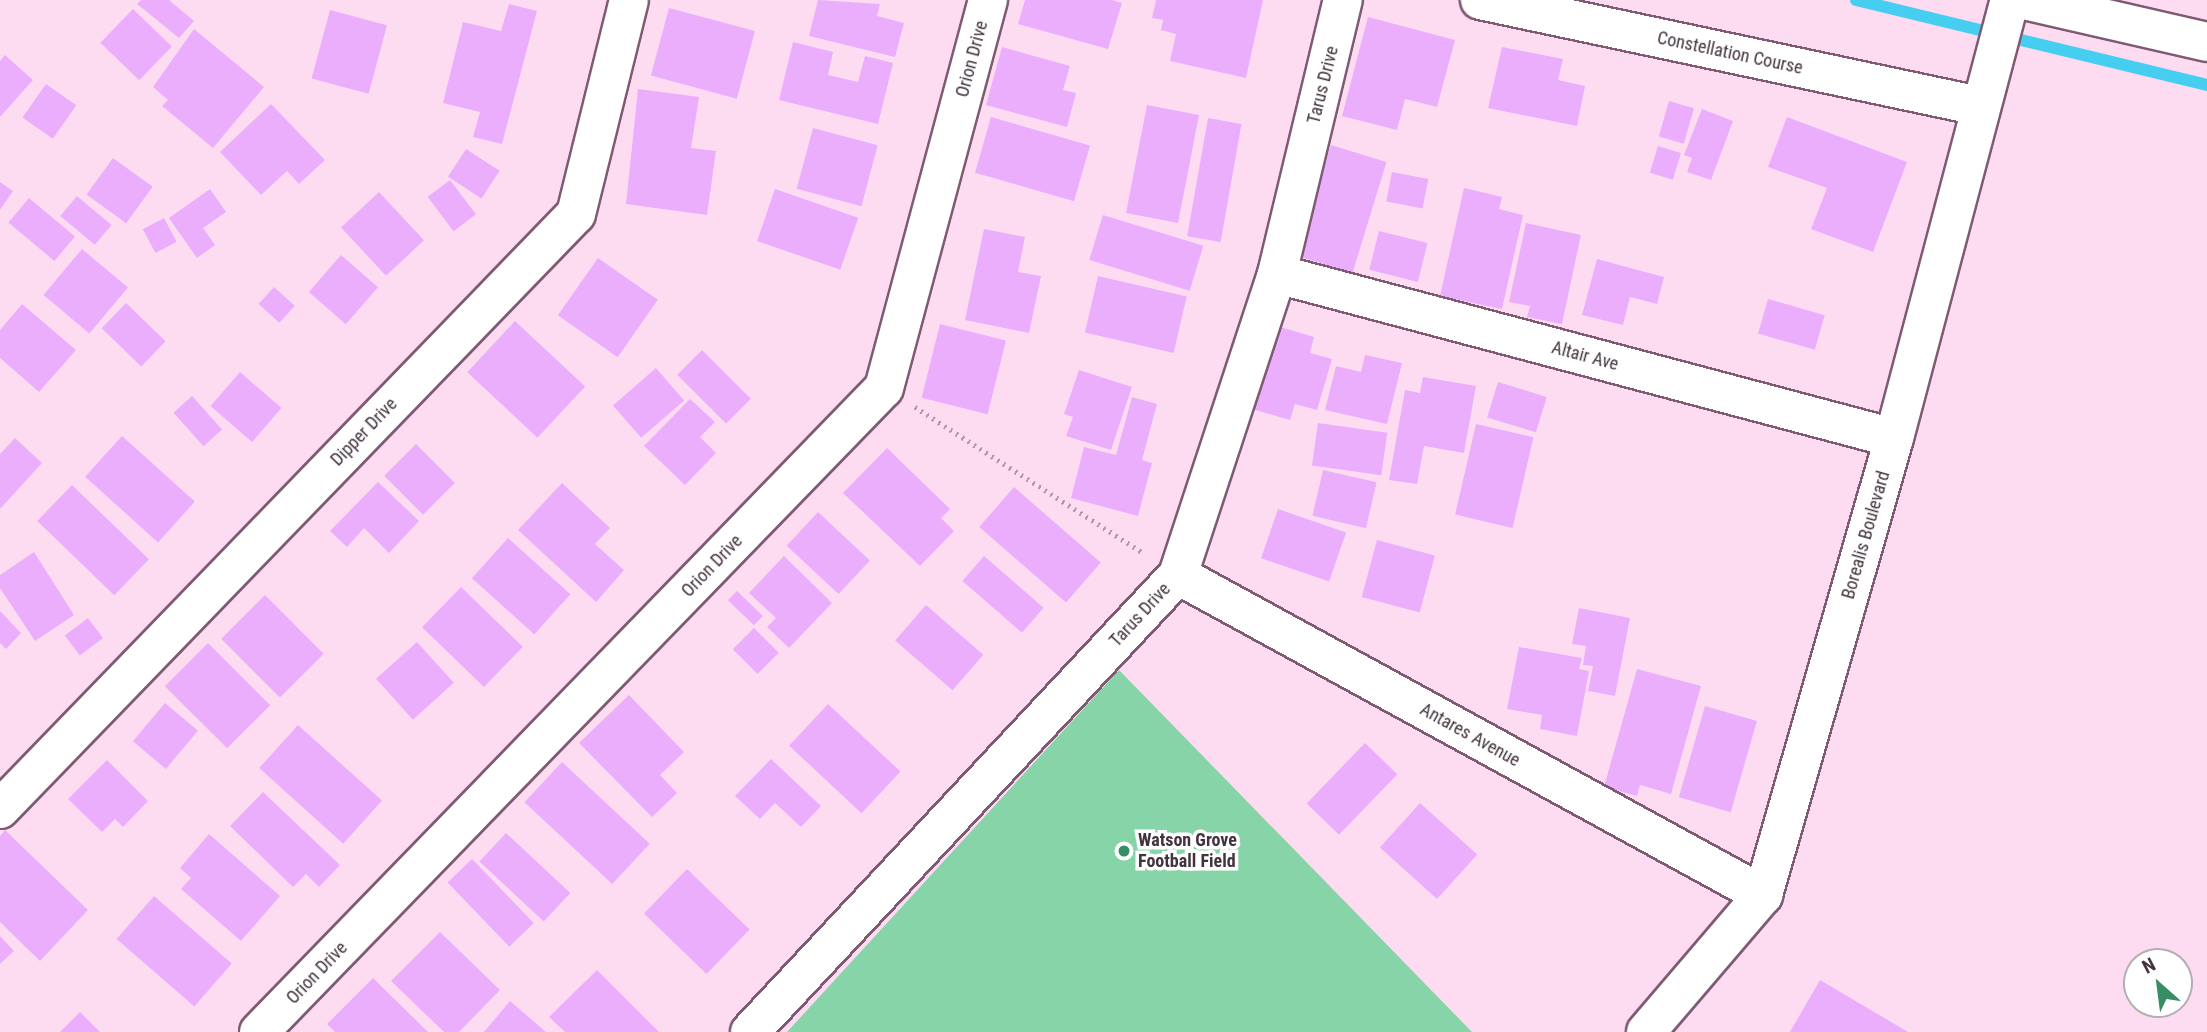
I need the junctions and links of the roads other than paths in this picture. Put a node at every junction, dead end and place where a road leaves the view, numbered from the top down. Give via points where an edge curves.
1 (629, 0) edge
2 (988, 0) edge
3 (1343, 0) edge
4 (1480, 0) edge
5 (2013, 5) edge
6 (2207, 42) edge
7 (1979, 106) junction
8 (1277, 274) junction
9 (1894, 438) junction
10 (1178, 575) junction
11 (1, 806) edge
12 (1763, 895) junction
13 (260, 1032) edge
14 (750, 1032) edge
15 (1646, 1032) edge

1 - 11 street, Dipper Drive via 576,214
2 - 13 street, Orion Drive via 884,388
3 - 8 street, Tarus Drive
4 - 7 street, Constellation Course
5 - 6 street
5 - 7 street, Borealis Boulevard
7 - 9 street, Borealis Boulevard
8 - 9 street, Altair Ave
8 - 10 street, Tarus Drive
9 - 12 street, Borealis Boulevard
10 - 12 street, Antares Avenue
10 - 14 street, Tarus Drive
12 - 15 street, Borealis Boulevard

